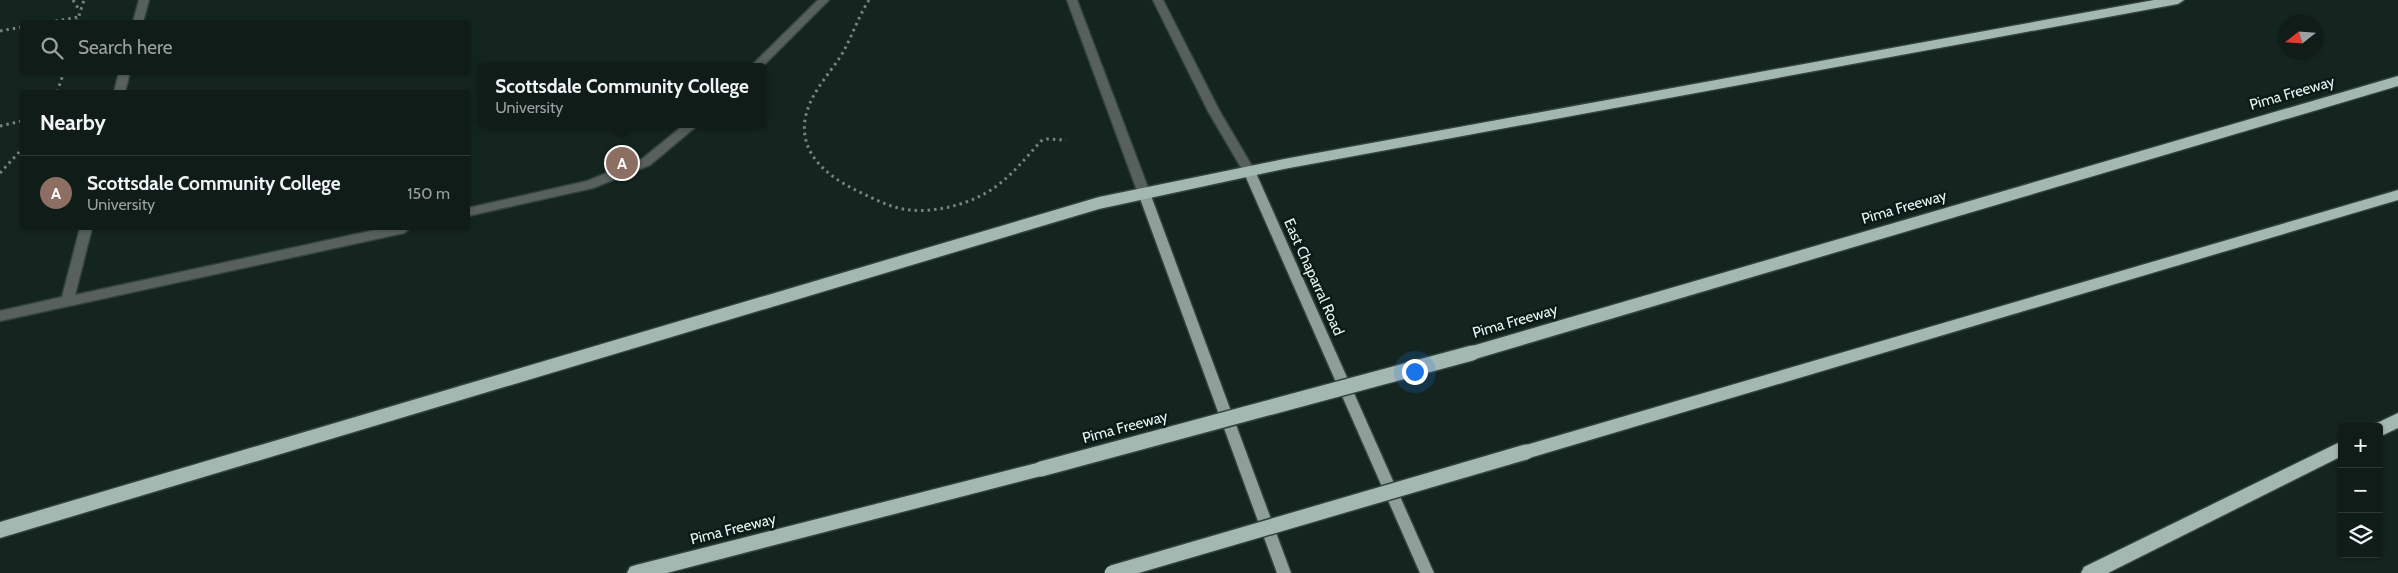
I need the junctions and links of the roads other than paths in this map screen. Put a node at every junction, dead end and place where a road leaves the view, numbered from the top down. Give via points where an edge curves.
1 (144, 0) edge
2 (824, 0) edge
3 (1072, 0) edge
4 (1158, 0) edge
5 (2178, 0) edge
6 (139, 20) edge
7 (759, 63) edge
8 (124, 75) edge
9 (2398, 81) edge
10 (120, 90) edge
11 (687, 128) edge
12 (1250, 172) junction
13 (1144, 193) junction
14 (2398, 195) edge
15 (470, 212) edge
16 (85, 230) edge
17 (395, 230) edge
18 (67, 301) junction
19 (0, 316) edge
20 (2398, 420) edge
21 (2383, 428) edge
22 (2338, 450) edge
23 (0, 530) edge
24 (636, 573) edge
25 (1112, 573) edge
26 (1284, 573) edge
27 (1427, 573) edge
28 (2090, 573) edge

1 - 6 street
2 - 7 street
3 - 13 street
4 - 12 street, East Chaparral Road via 1214,111
5 - 12 highway
8 - 10 street
9 - 24 highway, Pima Freeway, bridge via 1472,353
11 - 15 street via 646,162 589,185
12 - 13 highway
12 - 27 main road, East Chaparral Road
13 - 23 highway via 766,301
13 - 26 main road
14 - 25 highway, bridge
16 - 18 street
17 - 18 street
18 - 19 street
20 - 21 highway
22 - 28 highway

